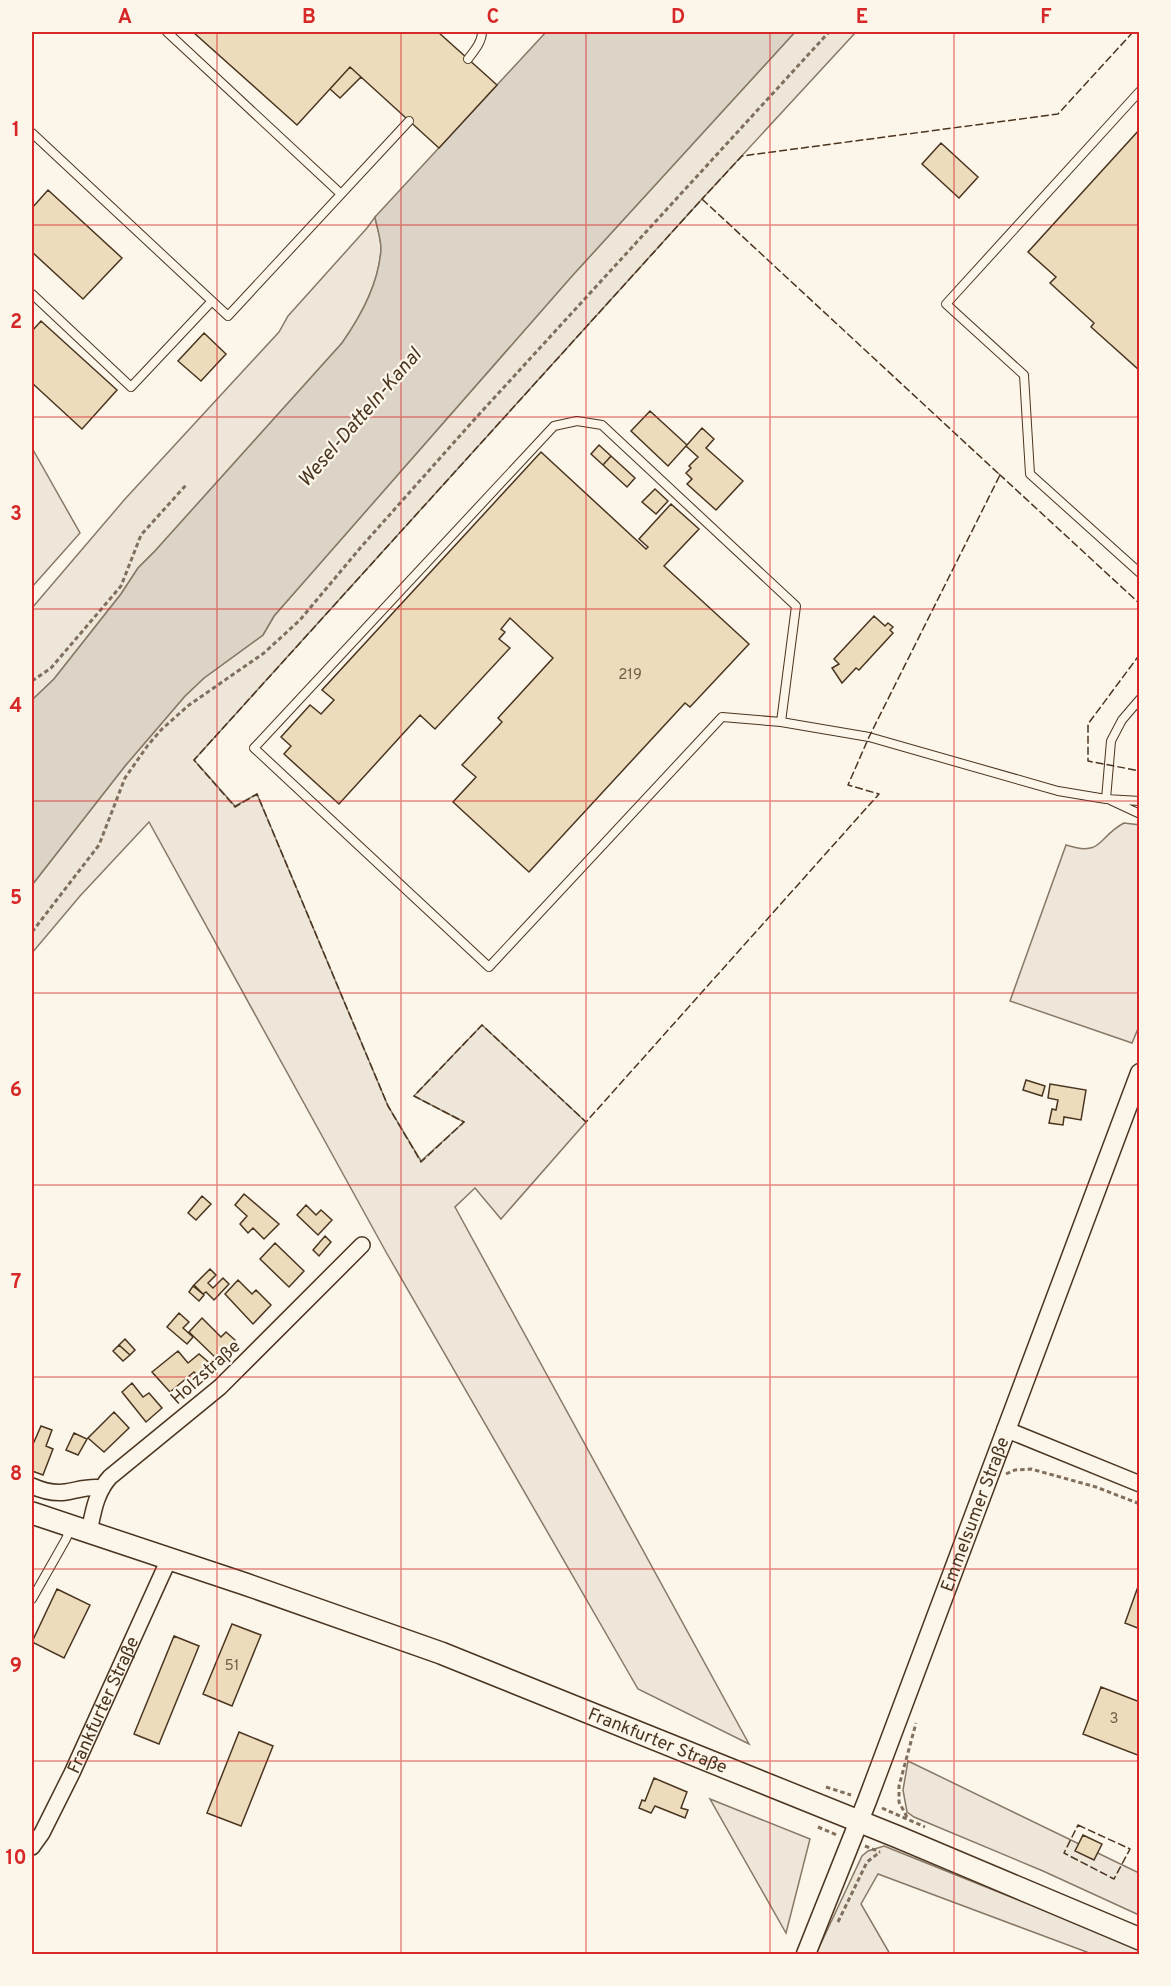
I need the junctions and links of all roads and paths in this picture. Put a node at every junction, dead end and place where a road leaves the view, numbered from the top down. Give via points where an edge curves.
1 (167, 32) edge
2 (482, 32) edge
3 (829, 32) edge
4 (468, 59) dead end
5 (1140, 91) edge
6 (409, 121) dead end
7 (32, 133) edge
8 (341, 194) junction
9 (32, 294) edge
10 (212, 301) junction
11 (186, 485) dead end
12 (1140, 573) edge
13 (32, 681) edge
14 (1140, 699) edge
15 (781, 722) junction
16 (1106, 799) junction
17 (1140, 801) edge
18 (1140, 814) edge
19 (32, 932) edge
20 (1140, 1073) edge
21 (362, 1245) dead end
22 (1005, 1429) junction
23 (1005, 1475) dead end
24 (1140, 1484) edge
25 (32, 1486) edge
26 (102, 1488) junction
27 (1140, 1504) edge
28 (32, 1514) edge
29 (80, 1529) junction
30 (170, 1559) junction
31 (32, 1599) edge
32 (858, 1821) junction
33 (814, 1825) dead end
34 (850, 1841) junction
35 (32, 1847) edge
36 (836, 1927) dead end
37 (1140, 1939) edge
38 (806, 1954) edge

1 - 8 lane
2 - 4 lane
3 - 19 path via 473,421 300,620 264,653 189,705 155,737 125,778 99,845
5 - 12 lane via 946,304 1024,375 1030,474
6 - 8 lane
7 - 10 lane
8 - 10 lane via 228,316
9 - 10 lane via 131,387
11 - 13 path via 141,535 121,586 51,668
14 - 16 lane via 1111,741
15 - 15 lane via 722,717 489,967 254,748 554,426 577,421 602,424 796,606
15 - 16 lane via 869,737 1059,791
16 - 17 lane
16 - 18 lane
20 - 22 street, Emmelsumer Straße
21 - 26 street, Holzstraße via 235,1374 110,1477
22 - 24 street
22 - 32 street, Emmelsumer Straße
23 - 27 path via 1030,1469
25 - 26 street via 57,1493
26 - 29 street, Holzstraße
28 - 29 main road, Frankfurter Straße
29 - 30 main road, Frankfurter Straße
29 - 31 lane via 66,1539
30 - 32 main road, Frankfurter Straße via 441,1653
30 - 35 street, Frankfurter Straße via 67,1783
32 - 34 street, Emmelsumer Straße
32 - 37 main road, Frankfurter Straße
33 - 34 path
34 - 36 path via 880,1852 867,1862
34 - 38 street, Emmelsumer Straße

